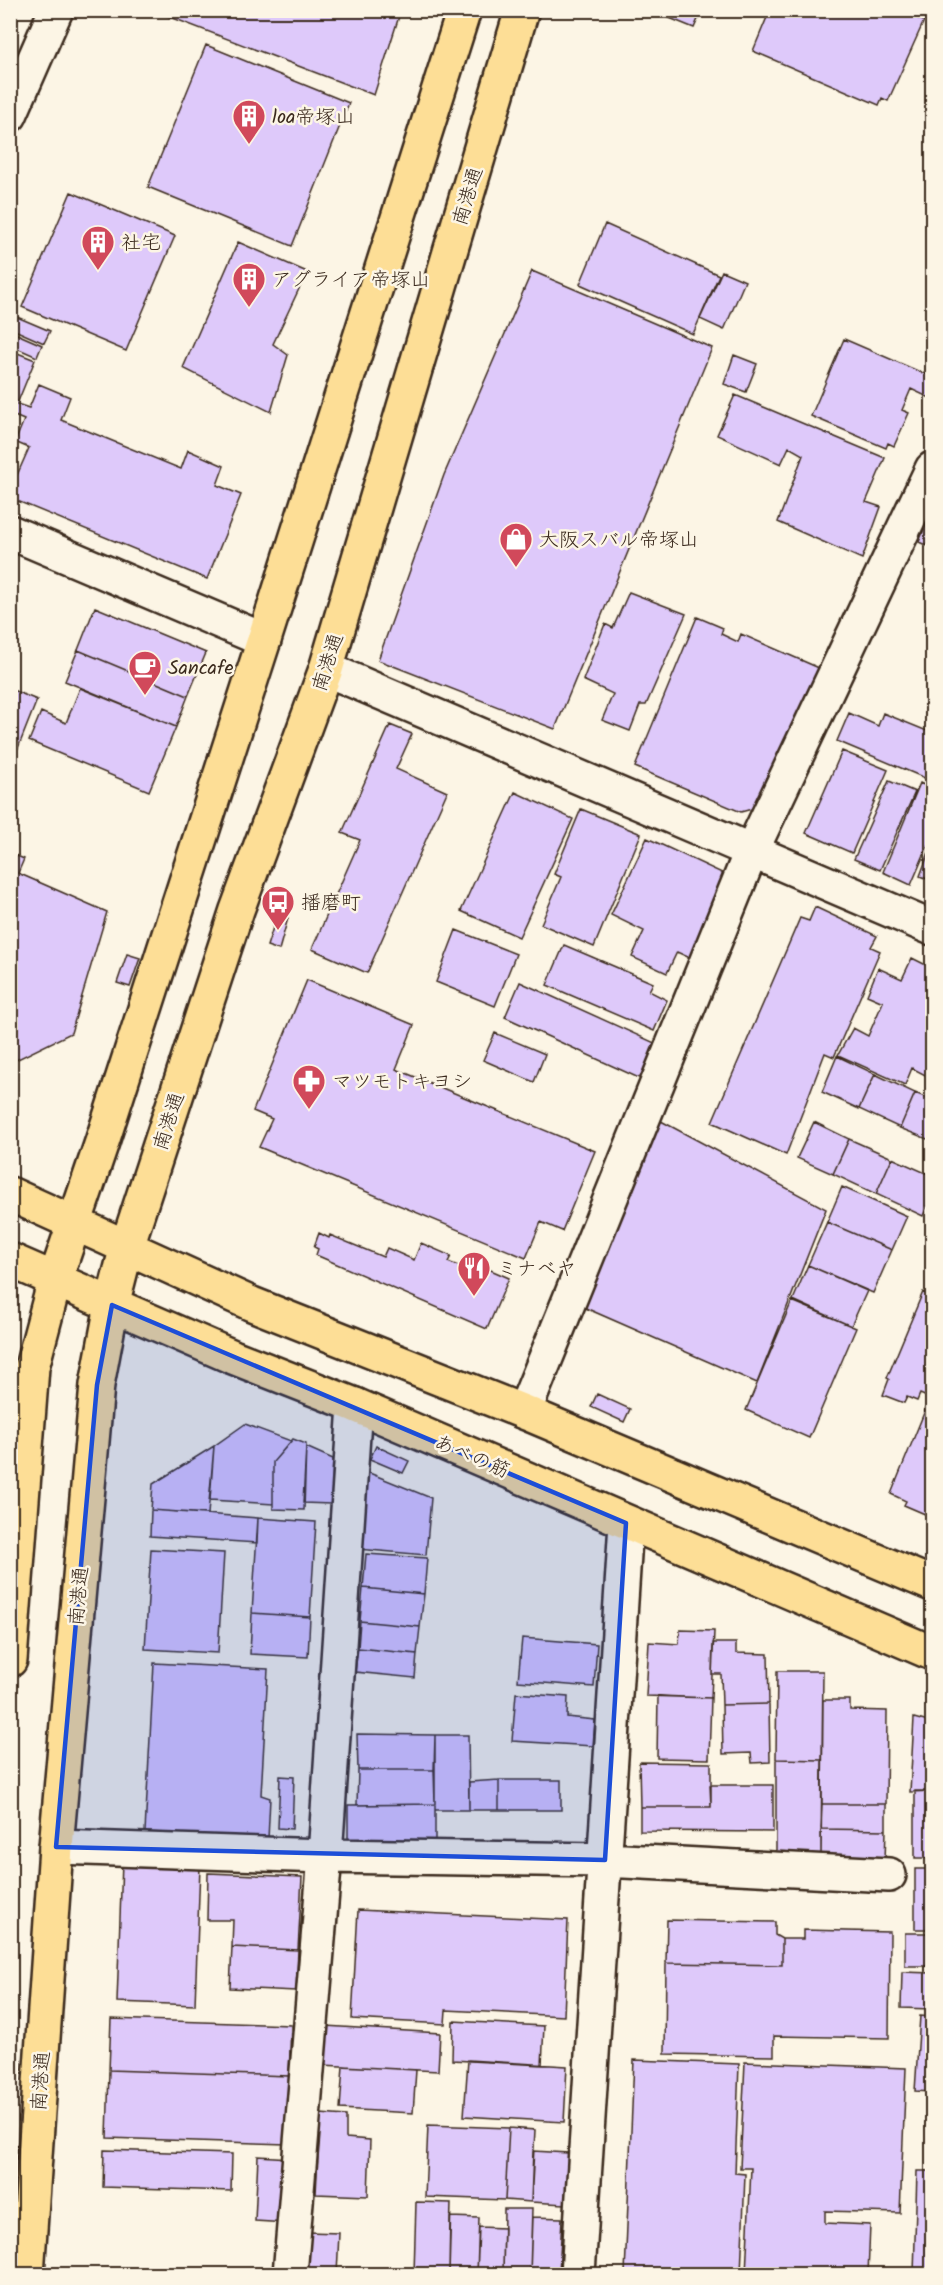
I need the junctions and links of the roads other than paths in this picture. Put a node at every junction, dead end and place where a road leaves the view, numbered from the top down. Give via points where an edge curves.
1 (56, 10) edge
2 (464, 10) edge
3 (522, 10) edge
4 (10, 116) edge
5 (933, 469) edge
6 (10, 531) edge
7 (264, 640) junction
8 (326, 669) junction
9 (751, 852) junction
10 (933, 928) edge
11 (10, 1194) edge
12 (75, 1223) junction
13 (127, 1246) junction
14 (10, 1260) edge
15 (55, 1280) junction
16 (112, 1305) junction
17 (355, 1405) junction
18 (524, 1412) junction
19 (626, 1523) junction
20 (933, 1584) edge
21 (933, 1653) edge
22 (10, 1660) edge
23 (56, 1847) junction
24 (325, 1856) junction
25 (604, 1860) junction
26 (889, 1875) dead end
27 (27, 2274) edge
28 (291, 2274) edge
29 (578, 2274) edge

1 - 4 street
2 - 7 main road
3 - 8 main road, 南港通
5 - 9 street
6 - 7 street
7 - 12 main road
8 - 9 street
8 - 13 main road, 南港通 via 237,910
9 - 10 street
9 - 18 street
11 - 12 main road
12 - 13 main road
12 - 15 main road
13 - 16 main road, 南港通
13 - 18 main road via 252,1304
14 - 15 main road, あべの筋
15 - 16 main road, あべの筋
15 - 22 main road via 32,1367
16 - 17 main road, あべの筋
16 - 23 main road, 南港通 via 97,1385
17 - 19 main road, あべの筋
17 - 24 street
18 - 20 main road
19 - 21 main road, あべの筋
19 - 25 street
23 - 24 street
23 - 27 main road, 南港通
24 - 25 street
24 - 28 street
25 - 26 street
25 - 29 street

